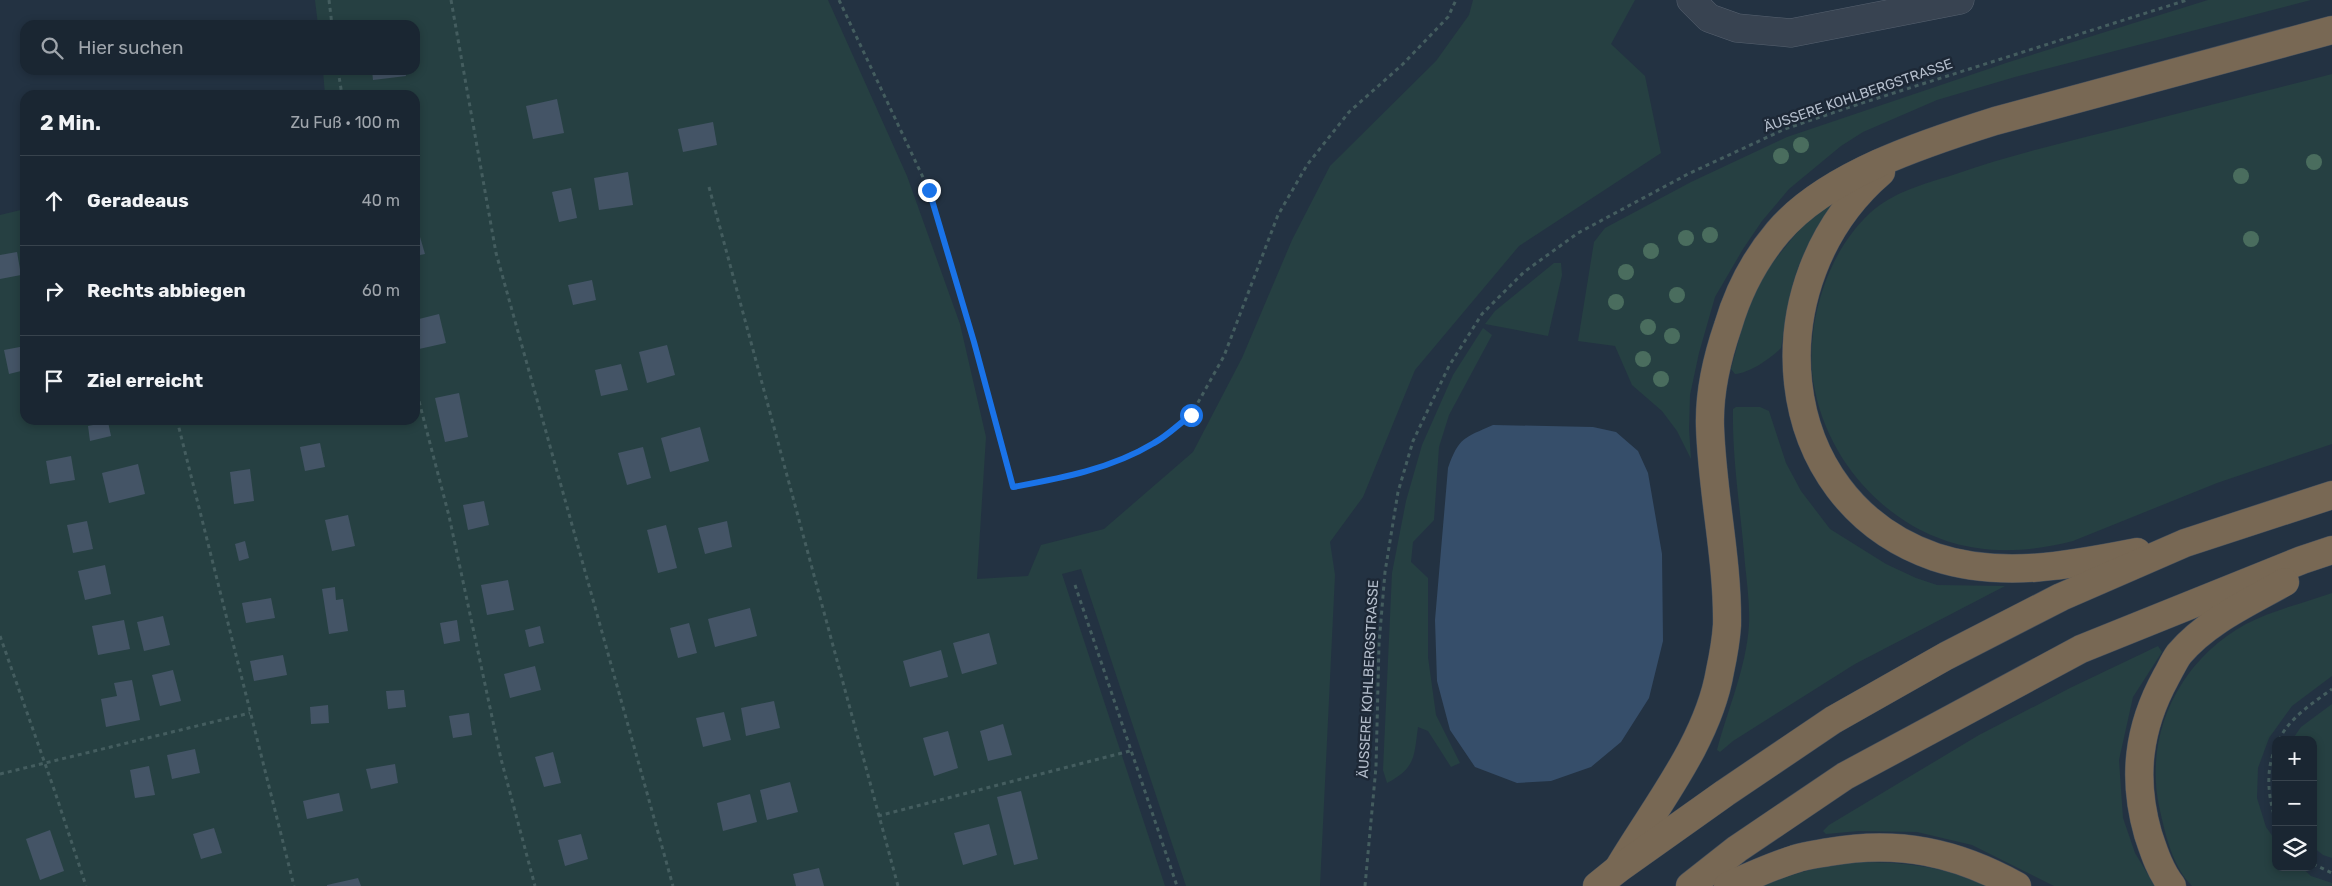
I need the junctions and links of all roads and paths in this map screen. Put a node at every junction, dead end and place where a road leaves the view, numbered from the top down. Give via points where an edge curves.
1 (329, 0) edge
2 (451, 0) edge
3 (839, 0) edge
4 (1456, 0) edge
5 (1691, 0) edge
6 (1960, 0) edge
7 (2187, 0) edge
8 (331, 20) edge
9 (2332, 30) edge
10 (339, 75) edge
11 (341, 90) edge
12 (1901, 155) junction
13 (709, 187) dead end
14 (420, 405) edge
15 (178, 425) edge
16 (2332, 495) edge
17 (2185, 543) junction
18 (2332, 550) edge
19 (2332, 559) edge
20 (1075, 585) dead end
21 (0, 636) edge
22 (2332, 689) edge
23 (250, 713) junction
24 (2281, 736) edge
25 (1130, 751) junction
26 (44, 762) junction
27 (2272, 762) edge
28 (0, 774) edge
29 (2272, 806) edge
30 (878, 816) junction
31 (2317, 866) edge
32 (1618, 869) junction
33 (2332, 873) edge
34 (86, 886) edge
35 (294, 886) edge
36 (535, 886) edge
37 (673, 886) edge
38 (898, 886) edge
39 (1177, 886) edge
40 (1365, 886) edge
41 (1597, 886) edge
42 (1690, 886) edge
43 (1728, 886) edge
44 (2017, 886) edge
45 (2172, 886) edge

1 - 8 path
2 - 37 path via 496,253
3 - 4 path via 929,190 1013,487 1107,465 1154,443 1191,415 1224,356 1278,215 1307,165 1349,112 1403,64 1448,16
5 - 6 lane via 1709,18 1736,28 1791,33
7 - 40 path, ÄUSSERE KOHLBERGSTRASSE via 1785,129 1688,174 1578,233 1524,272 1482,314 1449,366 1413,441 1398,492 1385,572 1379,644 1376,766
9 - 12 highway via 1995,121
10 - 11 path
12 - 17 highway via 1865,186 1826,241 1813,269 1798,320 1795,349 1802,409 1824,465 1841,491 1863,516 1898,539 1934,556 1971,567 2018,569 2057,566
12 - 32 highway via 1832,188 1795,216 1778,232 1754,265 1735,303 1713,379 1710,424 1726,584 1727,628 1720,675 1703,725 1688,755
13 - 30 path
14 - 36 path via 449,516 501,759
15 - 23 path
16 - 17 highway
17 - 32 highway via 2061,598 1946,656 1832,720
18 - 42 highway via 2081,649 1845,776 1737,849
19 - 45 highway via 2206,628 2178,655 2158,692 2139,757 2138,789 2153,851
20 - 25 path
21 - 26 path
22 - 24 path via 2302,712
23 - 26 path
23 - 35 path
25 - 30 path
25 - 39 path
26 - 28 path
26 - 34 path
27 - 29 path via 2268,777
30 - 38 path
31 - 33 path
32 - 41 highway
43 - 44 highway via 1797,858 1880,847 1924,850 1956,859

